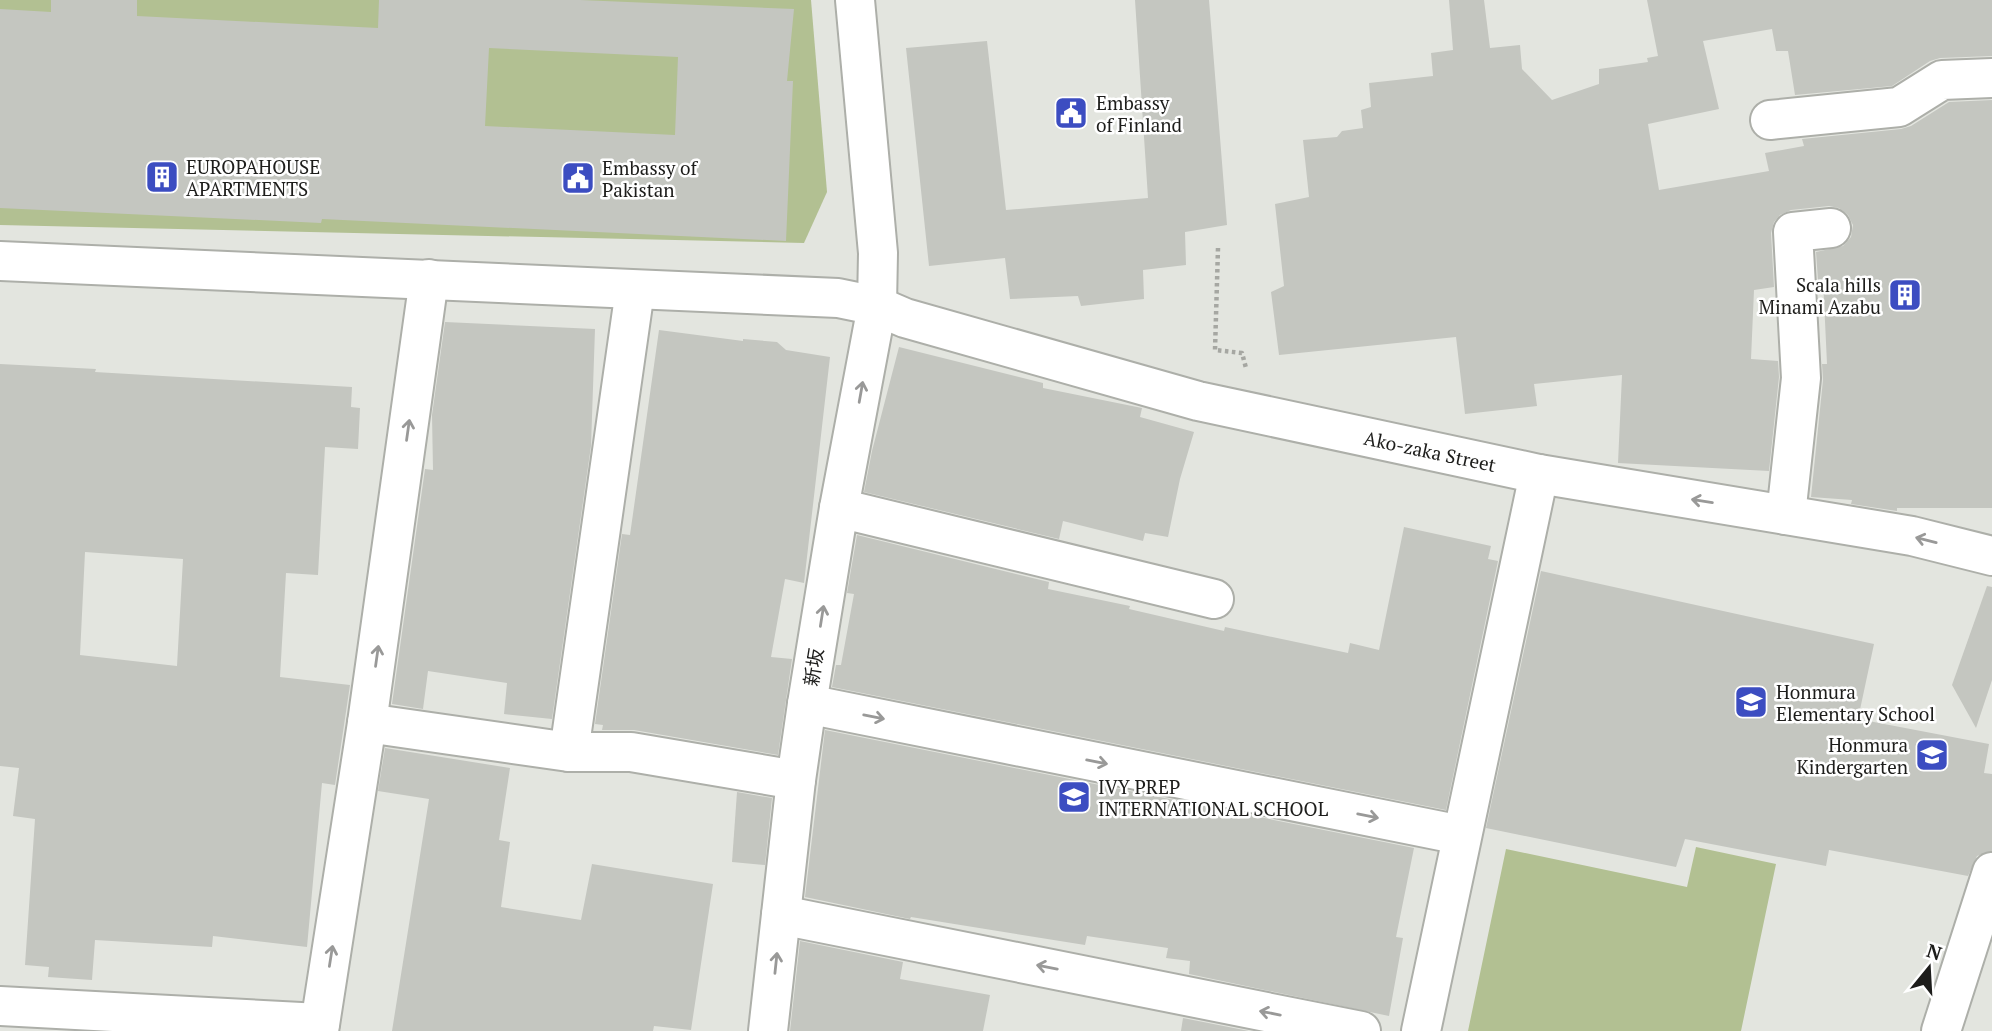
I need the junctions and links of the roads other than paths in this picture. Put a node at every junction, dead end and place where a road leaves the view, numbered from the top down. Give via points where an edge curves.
1 (855, 0) edge
2 (1992, 78) edge
3 (1770, 120) dead end
4 (1831, 228) dead end
5 (0, 261) edge
6 (429, 279) junction
7 (635, 290) junction
8 (877, 306) junction
9 (1539, 474) junction
10 (839, 508) junction
11 (1786, 515) junction
12 (1992, 556) edge
13 (1213, 599) dead end
14 (807, 704) junction
15 (368, 723) junction
16 (569, 752) junction
17 (796, 780) junction
18 (1461, 835) junction
19 (1992, 872) edge
20 (781, 915) junction
21 (0, 1006) edge
22 (320, 1027) edge
23 (768, 1031) edge
24 (1361, 1031) edge
25 (1421, 1031) edge
26 (1941, 1031) edge

1 - 8 street, 新坂 via 878,253
2 - 3 street via 1942,80 1899,107
4 - 11 street via 1793,232 1801,378
5 - 6 street, Ako-zaka Street
6 - 7 street, Ako-zaka Street
15 -> 6 street
7 - 8 street, Ako-zaka Street via 838,298
7 - 16 street
8 - 9 street, Ako-zaka Street via 1198,401
10 -> 8 street, 新坂
11 -> 9 street, Ako-zaka Street
9 - 18 street
10 - 13 street
14 -> 10 street, 新坂
12 -> 11 street, Ako-zaka Street via 1912,536
14 - 17 street, 新坂
14 -> 18 street
15 - 16 street
22 -> 15 street
16 - 17 street via 631,752
17 - 20 street, 新坂
18 - 25 street
19 - 26 street
23 -> 20 street, 新坂
24 -> 20 street
21 - 22 street

